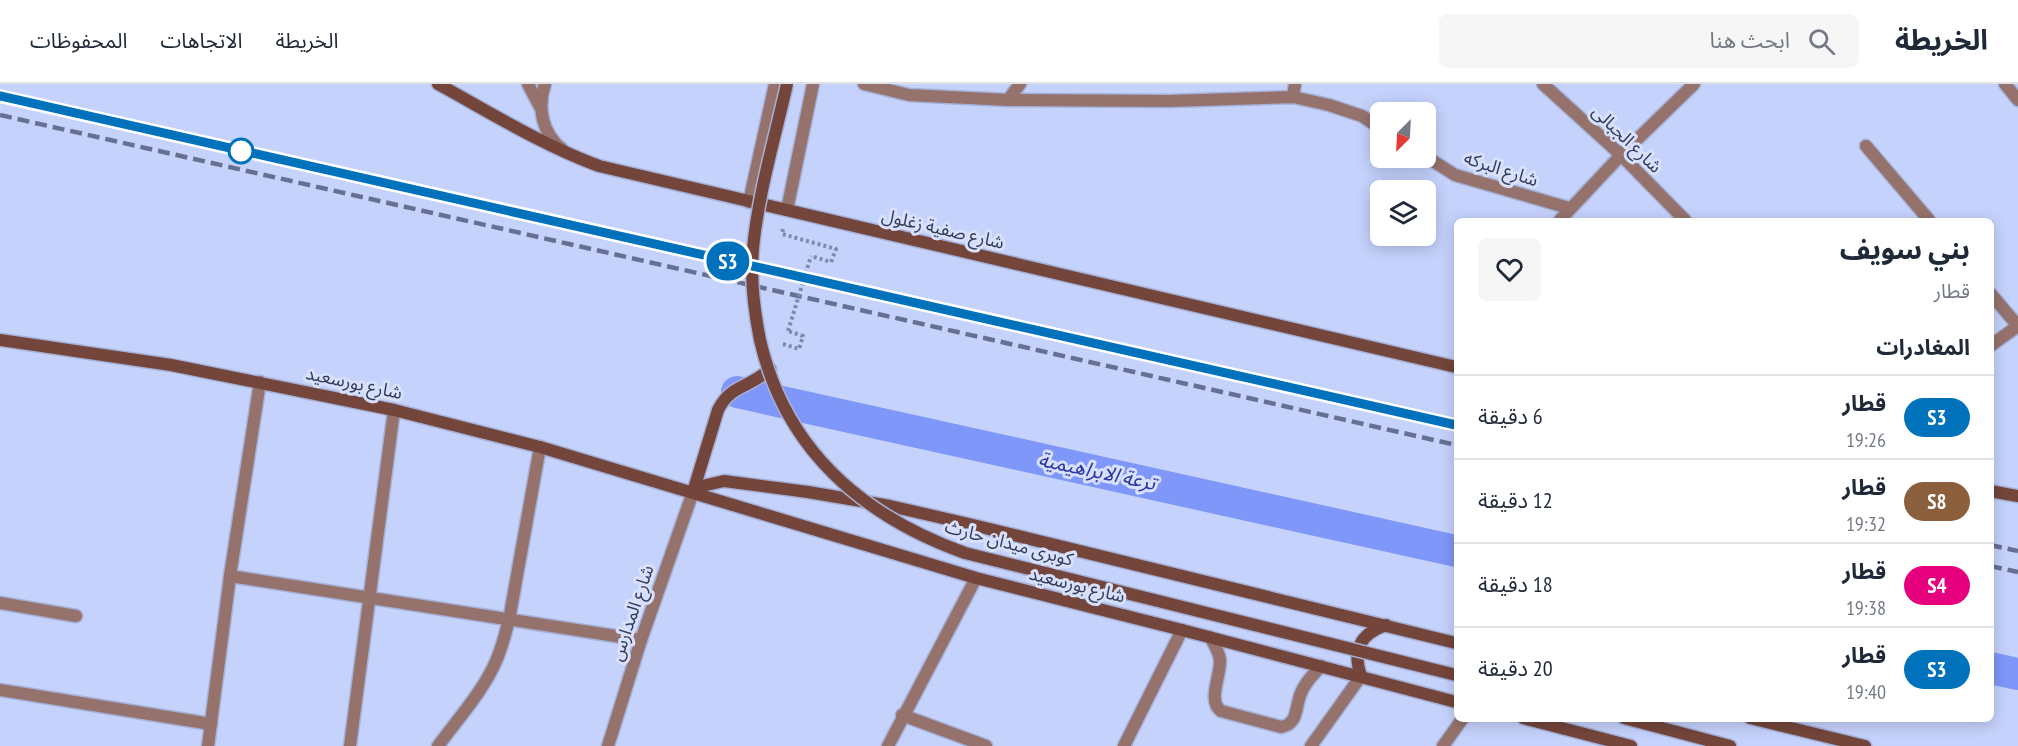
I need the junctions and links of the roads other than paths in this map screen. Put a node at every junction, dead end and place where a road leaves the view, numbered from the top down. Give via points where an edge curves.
1 (438, 84) edge
2 (528, 84) edge
3 (545, 84) edge
4 (775, 84) edge
5 (787, 84) edge
6 (813, 84) edge
7 (864, 84) edge
8 (1020, 84) edge
9 (1543, 84) edge
10 (1694, 84) edge
11 (2005, 84) edge
12 (912, 90) edge
13 (1294, 90) edge
14 (1008, 100) junction
15 (2018, 100) edge
16 (540, 107) junction
17 (1370, 121) edge
18 (1866, 146) dead end
19 (569, 155) junction
20 (1621, 155) junction
21 (1436, 163) edge
22 (749, 202) junction
23 (1569, 208) junction
24 (787, 210) junction
25 (1562, 218) edge
26 (1683, 218) edge
27 (1927, 218) edge
28 (1994, 298) edge
29 (2018, 326) edge
30 (0, 340) edge
31 (1994, 343) edge
32 (1454, 367) edge
33 (770, 369) dead end
34 (260, 382) junction
35 (394, 410) junction
36 (540, 447) junction
37 (693, 492) junction
38 (1994, 492) edge
39 (2018, 496) edge
40 (230, 576) junction
41 (976, 579) junction
42 (370, 597) junction
43 (0, 603) edge
44 (76, 616) dead end
45 (509, 620) junction
46 (1386, 625) junction
47 (1182, 630) junction
48 (1210, 637) junction
49 (641, 640) junction
50 (1454, 642) edge
51 (1321, 666) junction
52 (1454, 675) edge
53 (1361, 676) junction
54 (0, 690) edge
55 (1454, 701) edge
56 (902, 715) junction
57 (1460, 722) edge
58 (1538, 722) edge
59 (1639, 722) edge
60 (1766, 722) edge
61 (211, 724) junction
62 (208, 746) edge
63 (350, 746) edge
64 (438, 746) edge
65 (608, 746) edge
66 (888, 746) edge
67 (986, 746) edge
68 (1124, 746) edge
69 (1311, 746) edge
70 (1443, 746) edge
71 (1631, 746) edge
72 (1730, 746) edge
73 (1865, 746) edge

1 - 19 main road, شارع صفية زغلول
2 - 16 street
3 - 16 street
4 - 22 street
5 - 52 main road, كوبرى ميدان حارث, bridge via 756,218 752,286 756,320 774,386 789,417 808,446 855,494 907,528 965,553
6 - 24 street
7 - 12 street
8 - 14 street
9 - 20 street, شارع الجبالى
10 - 20 street
11 - 15 street
12 - 14 street
13 - 14 street via 1169,101
13 - 17 street
16 - 19 street via 548,135
18 - 27 street
19 - 22 main road, شارع صفية زغلول via 599,166
20 - 23 street
20 - 26 street, شارع الجبالى
21 - 23 street, شارع البركه via 1455,175
22 - 24 main road, شارع صفية زغلول
23 - 25 street
24 - 32 main road, شارع صفية زغلول
28 - 29 street
29 - 31 street
30 - 34 main road, شارع بورسعيد
33 - 37 main road via 724,398
34 - 35 main road, شارع بورسعيد
34 - 40 street
35 - 36 main road, شارع بورسعيد
35 - 42 street
36 - 37 main road, شارع بورسعيد
36 - 45 street
37 - 41 main road, شارع بورسعيد
37 - 46 main road, شارع بورسعيد via 724,481 849,498
37 - 49 street, شارع المدارس
38 - 39 main road
40 - 42 street
40 - 61 street
41 - 47 main road, شارع بورسعيد
41 - 56 street
42 - 45 street
42 - 63 street
43 - 44 street
45 - 49 street
45 - 64 street via 486,680
46 - 50 main road, شارع بورسعيد
46 - 53 main road via 1373,629 1357,650
47 - 48 main road, شارع بورسعيد
47 - 68 street
48 - 51 main road, شارع بورسعيد
48 - 51 street via 1220,658 1216,708 1281,727 1292,722 1300,693
49 - 65 street, شارع المدارس
51 - 53 main road, شارع بورسعيد
53 - 55 main road, شارع بورسعيد
53 - 69 street
54 - 61 street
56 - 66 street
56 - 67 street
57 - 70 street
58 - 71 main road
59 - 72 main road
60 - 73 main road
61 - 62 street

